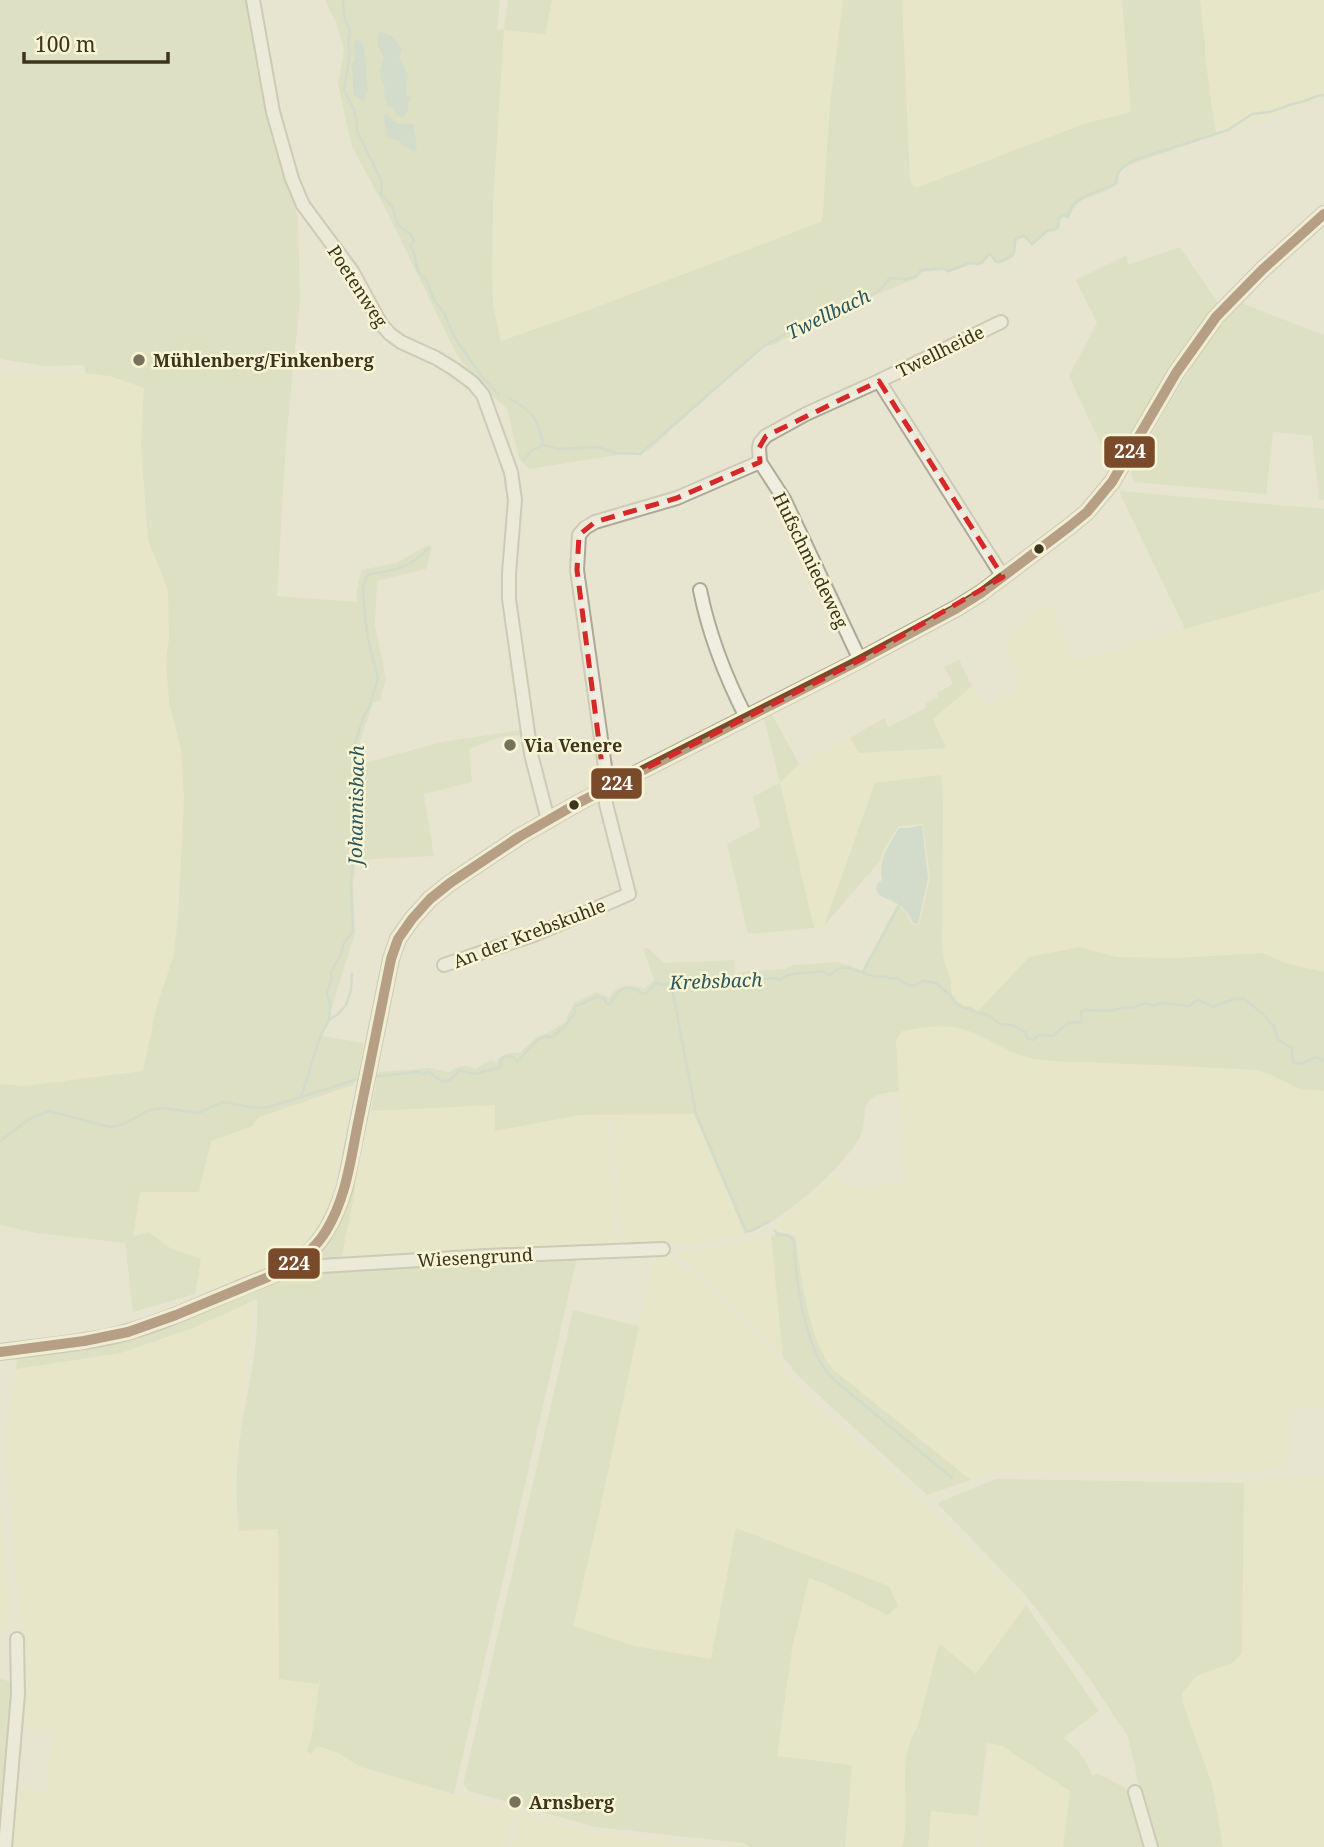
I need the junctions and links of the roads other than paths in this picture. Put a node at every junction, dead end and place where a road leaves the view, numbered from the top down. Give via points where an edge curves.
1 (253, 0) edge
2 (1324, 214) edge
3 (1001, 322) dead end
4 (879, 381) junction
5 (760, 462) junction
6 (1003, 577) junction
7 (700, 590) dead end
8 (860, 660) junction
9 (746, 717) junction
10 (606, 789) junction
11 (548, 820) junction
12 (444, 965) dead end
13 (663, 1249) dead end
14 (287, 1268) junction
15 (0, 1352) edge
16 (17, 1639) dead end
17 (1136, 1791) dead end
18 (5, 1847) edge
19 (1152, 1847) edge

1 - 11 street, Poetenweg via 273,112 303,205 352,271 390,334 454,369 483,395 511,472 515,500 509,598 531,754
2 - 6 street via 1216,317 1176,373 1112,482 1087,512
3 - 4 street, Twellheide
4 - 5 street, Twellheide via 766,436 760,443
4 - 6 street
5 - 8 street, Hufschmiedeweg via 784,499
5 - 10 street via 677,498 595,522 579,535 577,570
6 - 8 street via 957,608
7 - 9 street via 725,675
8 - 9 street
9 - 10 street
10 - 11 street
10 - 12 street, An der Krebskuhle via 629,894 534,935
11 - 14 street via 450,883 398,939 339,1209 318,1242
13 - 14 street, Wiesengrund
14 - 15 street via 141,1328
16 - 18 street via 18,1694
17 - 19 street

